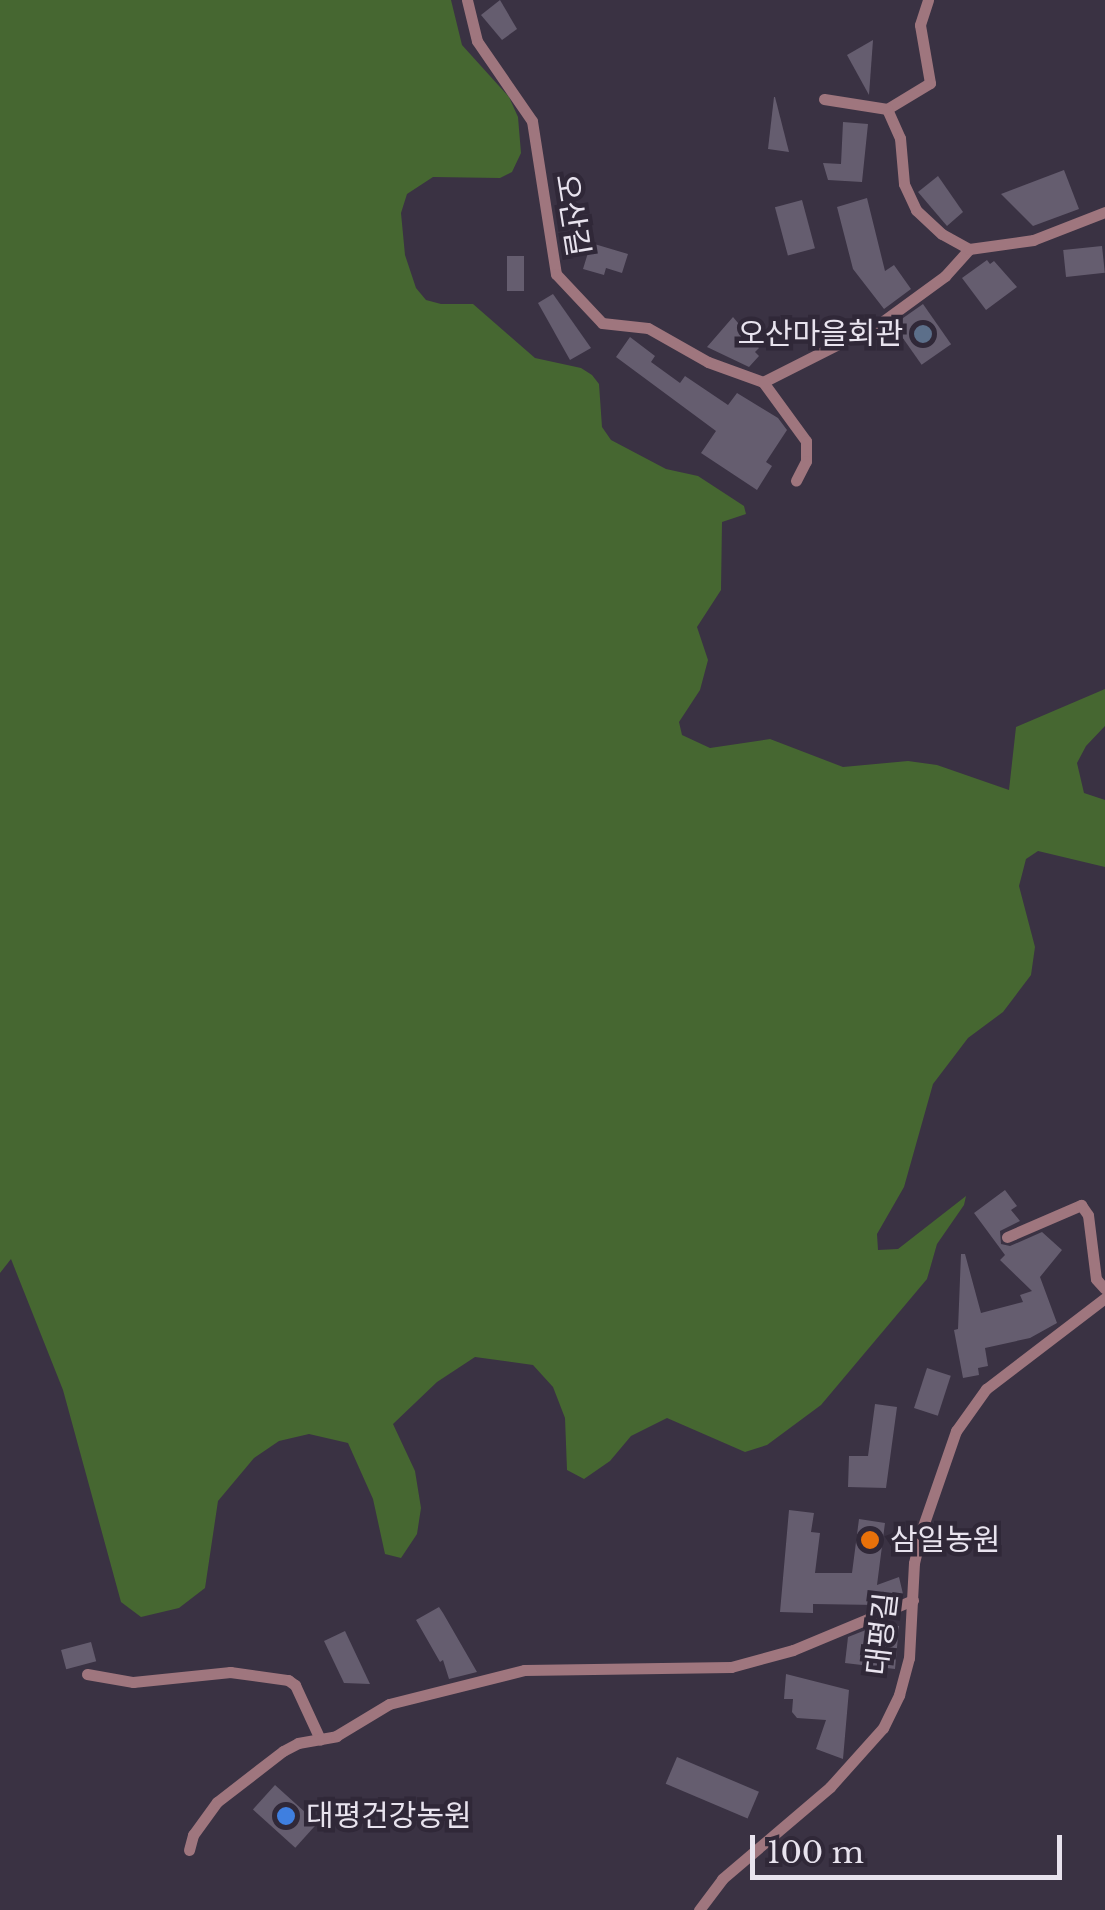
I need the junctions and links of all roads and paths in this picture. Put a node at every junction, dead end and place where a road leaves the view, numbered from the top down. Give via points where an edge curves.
1 (467, 0) edge
2 (928, 0) edge
3 (824, 99) dead end
4 (887, 109) junction
5 (1105, 212) edge
6 (968, 249) junction
7 (763, 382) junction
8 (796, 481) dead end
9 (1007, 1237) dead end
10 (1105, 1289) edge
11 (1105, 1298) edge
12 (912, 1600) junction
13 (87, 1674) dead end
14 (320, 1739) junction
15 (189, 1850) dead end
16 (699, 1910) edge

1 - 7 lane, 오산길 via 477,41 532,121 560,282 602,323 648,328 708,362
2 - 4 lane via 920,25 930,83
3 - 4 lane
4 - 6 lane via 904,150 909,199 933,227
5 - 6 lane via 1033,240
6 - 7 lane via 931,287 882,322
7 - 8 lane via 806,441
9 - 10 lane via 1081,1205 1096,1279
11 - 12 lane, 대평길 via 986,1389 965,1414 922,1530
12 - 14 lane via 750,1663 488,1676 389,1704
12 - 16 lane, 대평길 via 905,1675 883,1728 830,1787 722,1879
13 - 14 lane via 133,1682 230,1672 288,1680
14 - 15 lane via 283,1750 233,1788 202,1820

